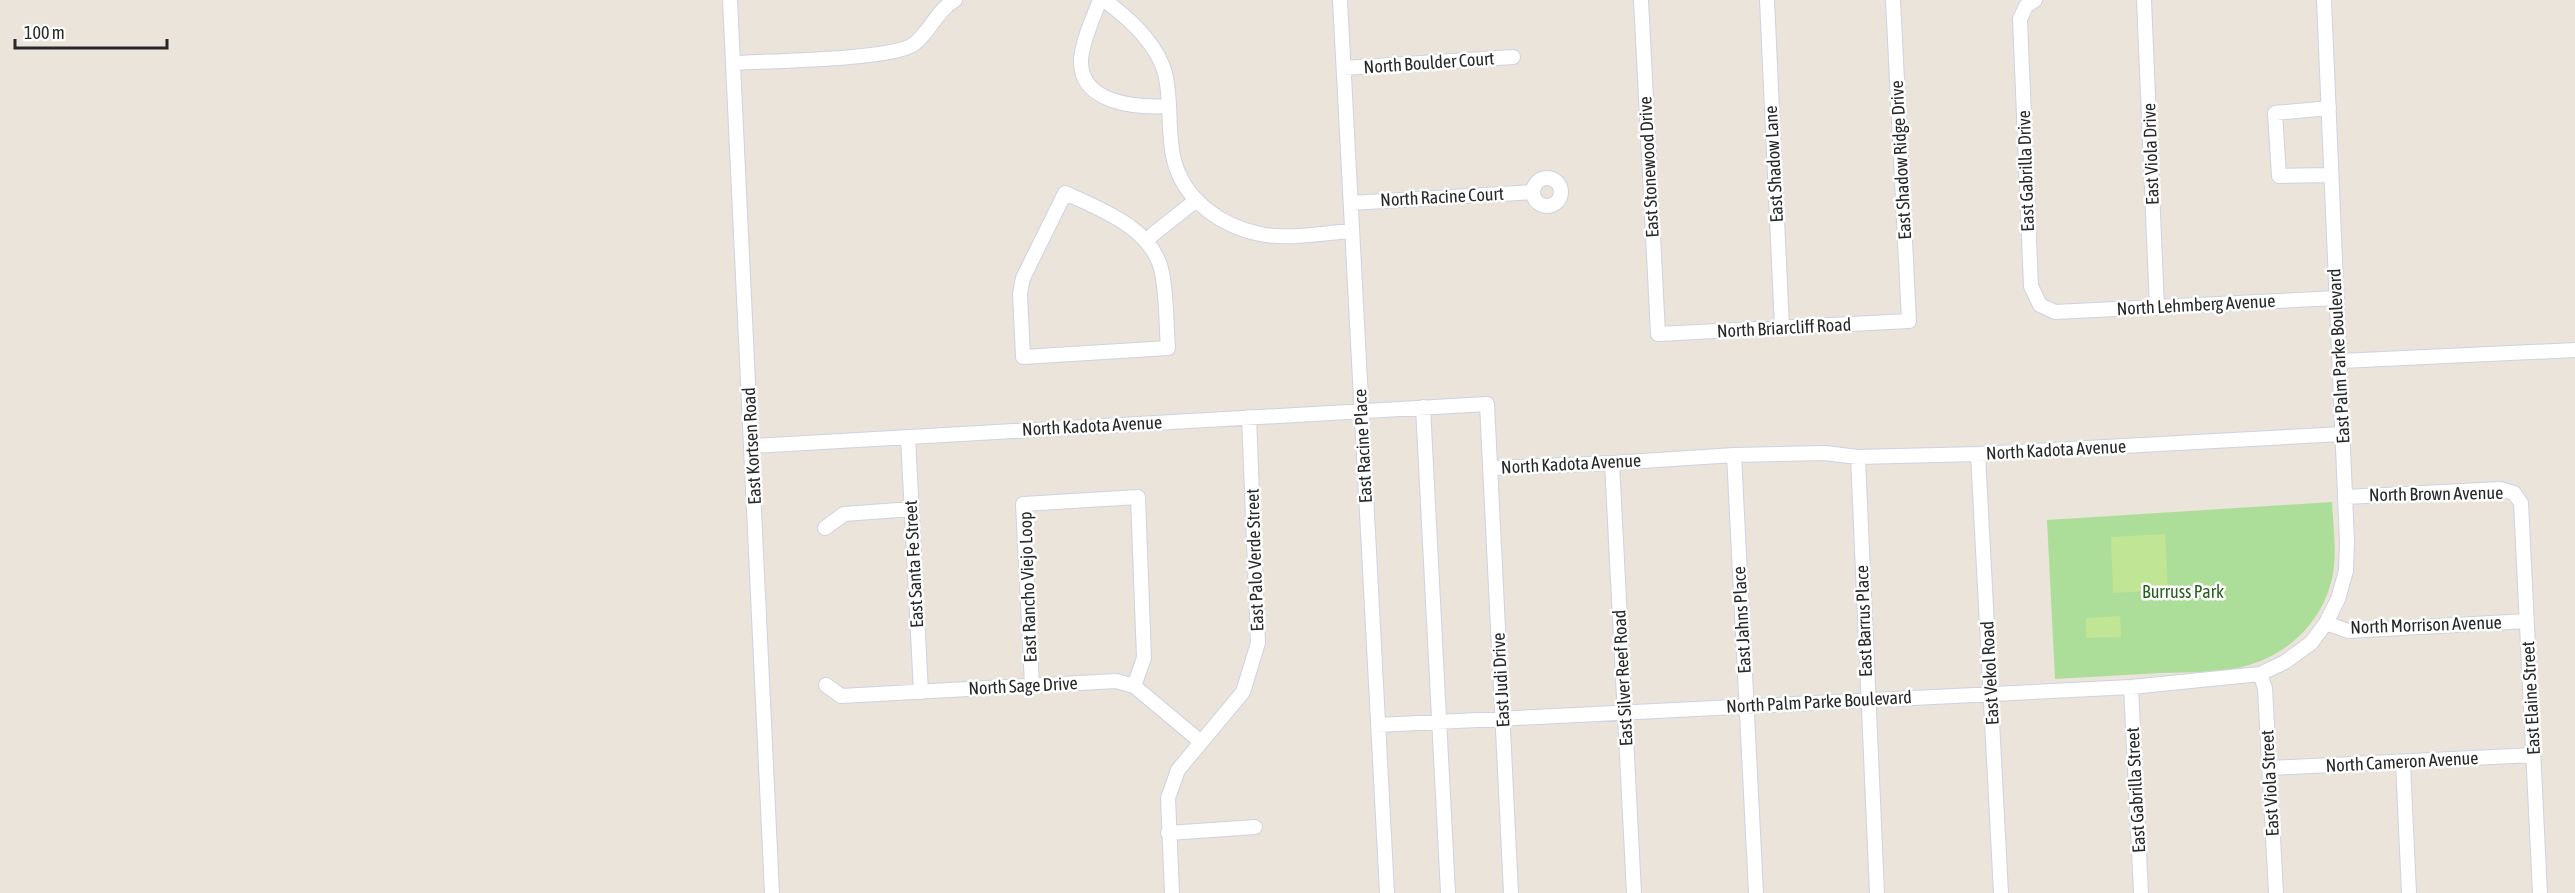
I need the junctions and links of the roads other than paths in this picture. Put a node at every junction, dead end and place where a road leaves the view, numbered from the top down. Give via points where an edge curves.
1 (730, 0) edge
2 (955, 0) edge
3 (1102, 0) edge
4 (1340, 0) edge
5 (1641, 0) edge
6 (1767, 0) edge
7 (1893, 0) edge
8 (2035, 0) edge
9 (2144, 0) edge
10 (2324, 0) edge
11 (1514, 57) dead end
12 (734, 63) junction
13 (1344, 68) junction
14 (1169, 106) junction
15 (2329, 108) junction
16 (2330, 175) junction
17 (1533, 192) dead end
18 (1196, 201) junction
19 (1351, 203) junction
20 (1352, 231) junction
21 (1146, 240) junction
22 (2337, 298) junction
23 (2157, 308) junction
24 (2055, 312) joint
25 (1909, 321) joint
26 (1782, 328) junction
27 (1658, 334) joint
28 (2575, 350) edge
29 (2340, 361) junction
30 (1423, 407) junction
31 (1362, 410) junction
32 (1249, 417) junction
33 (2342, 434) junction
34 (908, 437) junction
35 (752, 446) junction
36 (1978, 454) junction
37 (1734, 455) junction
38 (1858, 457) junction
39 (1612, 463) junction
40 (1491, 468) junction
41 (2346, 497) junction
42 (2521, 503) joint
43 (912, 509) junction
44 (825, 528) dead end
45 (2527, 621) junction
46 (2326, 623) junction
47 (2260, 675) junction
48 (826, 685) dead end
49 (1032, 686) junction
50 (1134, 686) junction
51 (2131, 687) junction
52 (921, 692) junction
53 (1991, 694) junction
54 (1867, 700) junction
55 (1746, 705) junction
56 (1624, 712) junction
57 (1503, 718) junction
58 (1439, 722) junction
59 (1378, 725) junction
60 (1201, 742) junction
61 (2534, 755) junction
62 (2403, 762) junction
63 (2270, 768) junction
64 (1255, 827) dead end
65 (1168, 833) junction
66 (772, 893) edge
67 (1172, 893) edge
68 (1387, 893) edge
69 (1448, 893) edge
70 (1511, 893) edge
71 (1634, 893) edge
72 (1756, 893) edge
73 (1877, 893) edge
74 (2001, 893) edge
75 (2141, 893) edge
76 (2276, 893) edge
77 (2409, 893) edge
78 (2540, 893) edge

1 - 12 street, East Kortsen Road
2 - 12 street via 946,5 913,45 884,54
3 - 14 street via 1124,14 1147,39 1164,72
3 - 14 street via 1081,59 1084,77 1093,89 1122,105
4 - 13 street, East Racine Place
5 - 27 street, East Stonewood Drive
6 - 26 street, East Shadow Lane
7 - 25 street, East Shadow Ridge Drive
8 - 24 street, East Gabrilla Drive via 2026,6 2020,19 2031,286 2040,305
9 - 23 street, East Viola Drive
10 - 15 street, East Palm Parke Boulevard
11 - 13 street, North Boulder Court
12 - 35 street, East Kortsen Road
13 - 19 street, East Racine Place
14 - 18 street via 1174,159 1180,177
15 - 16 street, East Palm Parke Boulevard
15 - 16 street via 2275,113 2279,176
16 - 22 street, East Palm Parke Boulevard
17 - 19 street, North Racine Court
18 - 20 street via 1234,226 1262,234
18 - 21 street
19 - 20 street, East Racine Place
20 - 31 street, East Racine Place
21 - 21 street via 1116,216 1065,193 1023,278 1023,357 1168,348 1162,271
22 - 23 street, North Lehmberg Avenue
22 - 29 street, East Palm Parke Boulevard
23 - 24 street, North Lehmberg Avenue
25 - 26 street, North Briarcliff Road
26 - 27 street, North Briarcliff Road
28 - 29 street
29 - 33 street, East Palm Parke Boulevard
30 - 31 street, North Kadota Avenue
30 - 40 street, North Kadota Avenue via 1487,404
30 - 58 street
31 - 32 street, North Kadota Avenue
31 - 59 street, East Racine Place
32 - 34 street, North Kadota Avenue
32 - 60 street, East Palo Verde Street via 1258,643 1243,692
33 - 36 street, North Kadota Avenue
33 - 41 street, East Palm Parke Boulevard
34 - 35 street, North Kadota Avenue
34 - 43 street, East Santa Fe Street
35 - 66 street, East Kortsen Road
36 - 38 street, North Kadota Avenue
36 - 53 street, East Vekol Road
37 - 38 street, North Kadota Avenue via 1825,453
37 - 39 street, North Kadota Avenue
37 - 55 street, East Jahns Place
38 - 54 street, East Barrus Place
39 - 40 street, North Kadota Avenue
39 - 56 street, East Silver Reef Road
40 - 57 street, East Judi Drive
41 - 42 street, North Brown Avenue via 2500,489 2514,493
41 - 46 street, East Palm Parke Boulevard via 2346,571
42 - 45 street, East Elaine Street
43 - 44 street via 844,514
43 - 52 street, East Santa Fe Street
45 - 46 street, North Morrison Avenue via 2348,631
45 - 61 street, East Elaine Street
46 - 47 street, East Palm Parke Boulevard via 2311,643
47 - 51 street, North Palm Parke Boulevard
47 - 63 street, East Viola Street via 2265,688
48 - 52 street, North Sage Drive via 841,696
49 - 50 street, North Sage Drive via 1116,681
49 - 50 street, East Rancho Viejo Loop via 1023,504 1138,497 1144,658
49 - 52 street, North Sage Drive
50 - 60 street
51 - 53 street, North Palm Parke Boulevard
51 - 75 street, East Gabrilla Street
53 - 54 street, North Palm Parke Boulevard
53 - 74 street, East Vekol Road
54 - 55 street, North Palm Parke Boulevard
54 - 73 street, East Barrus Place
55 - 56 street, North Palm Parke Boulevard
55 - 72 street, East Jahns Place
56 - 57 street, North Palm Parke Boulevard
56 - 71 street, East Silver Reef Road
57 - 58 street, North Palm Parke Boulevard
57 - 70 street, East Judi Drive
58 - 59 street, North Palm Parke Boulevard
58 - 69 street
59 - 68 street, East Racine Place
60 - 65 street, East Palo Verde Street via 1178,770 1168,798
61 - 62 street, North Cameron Avenue
61 - 78 street, East Elaine Street
62 - 63 street, North Cameron Avenue
62 - 77 street
63 - 76 street, East Viola Street
64 - 65 street
65 - 67 street, East Palo Verde Street

